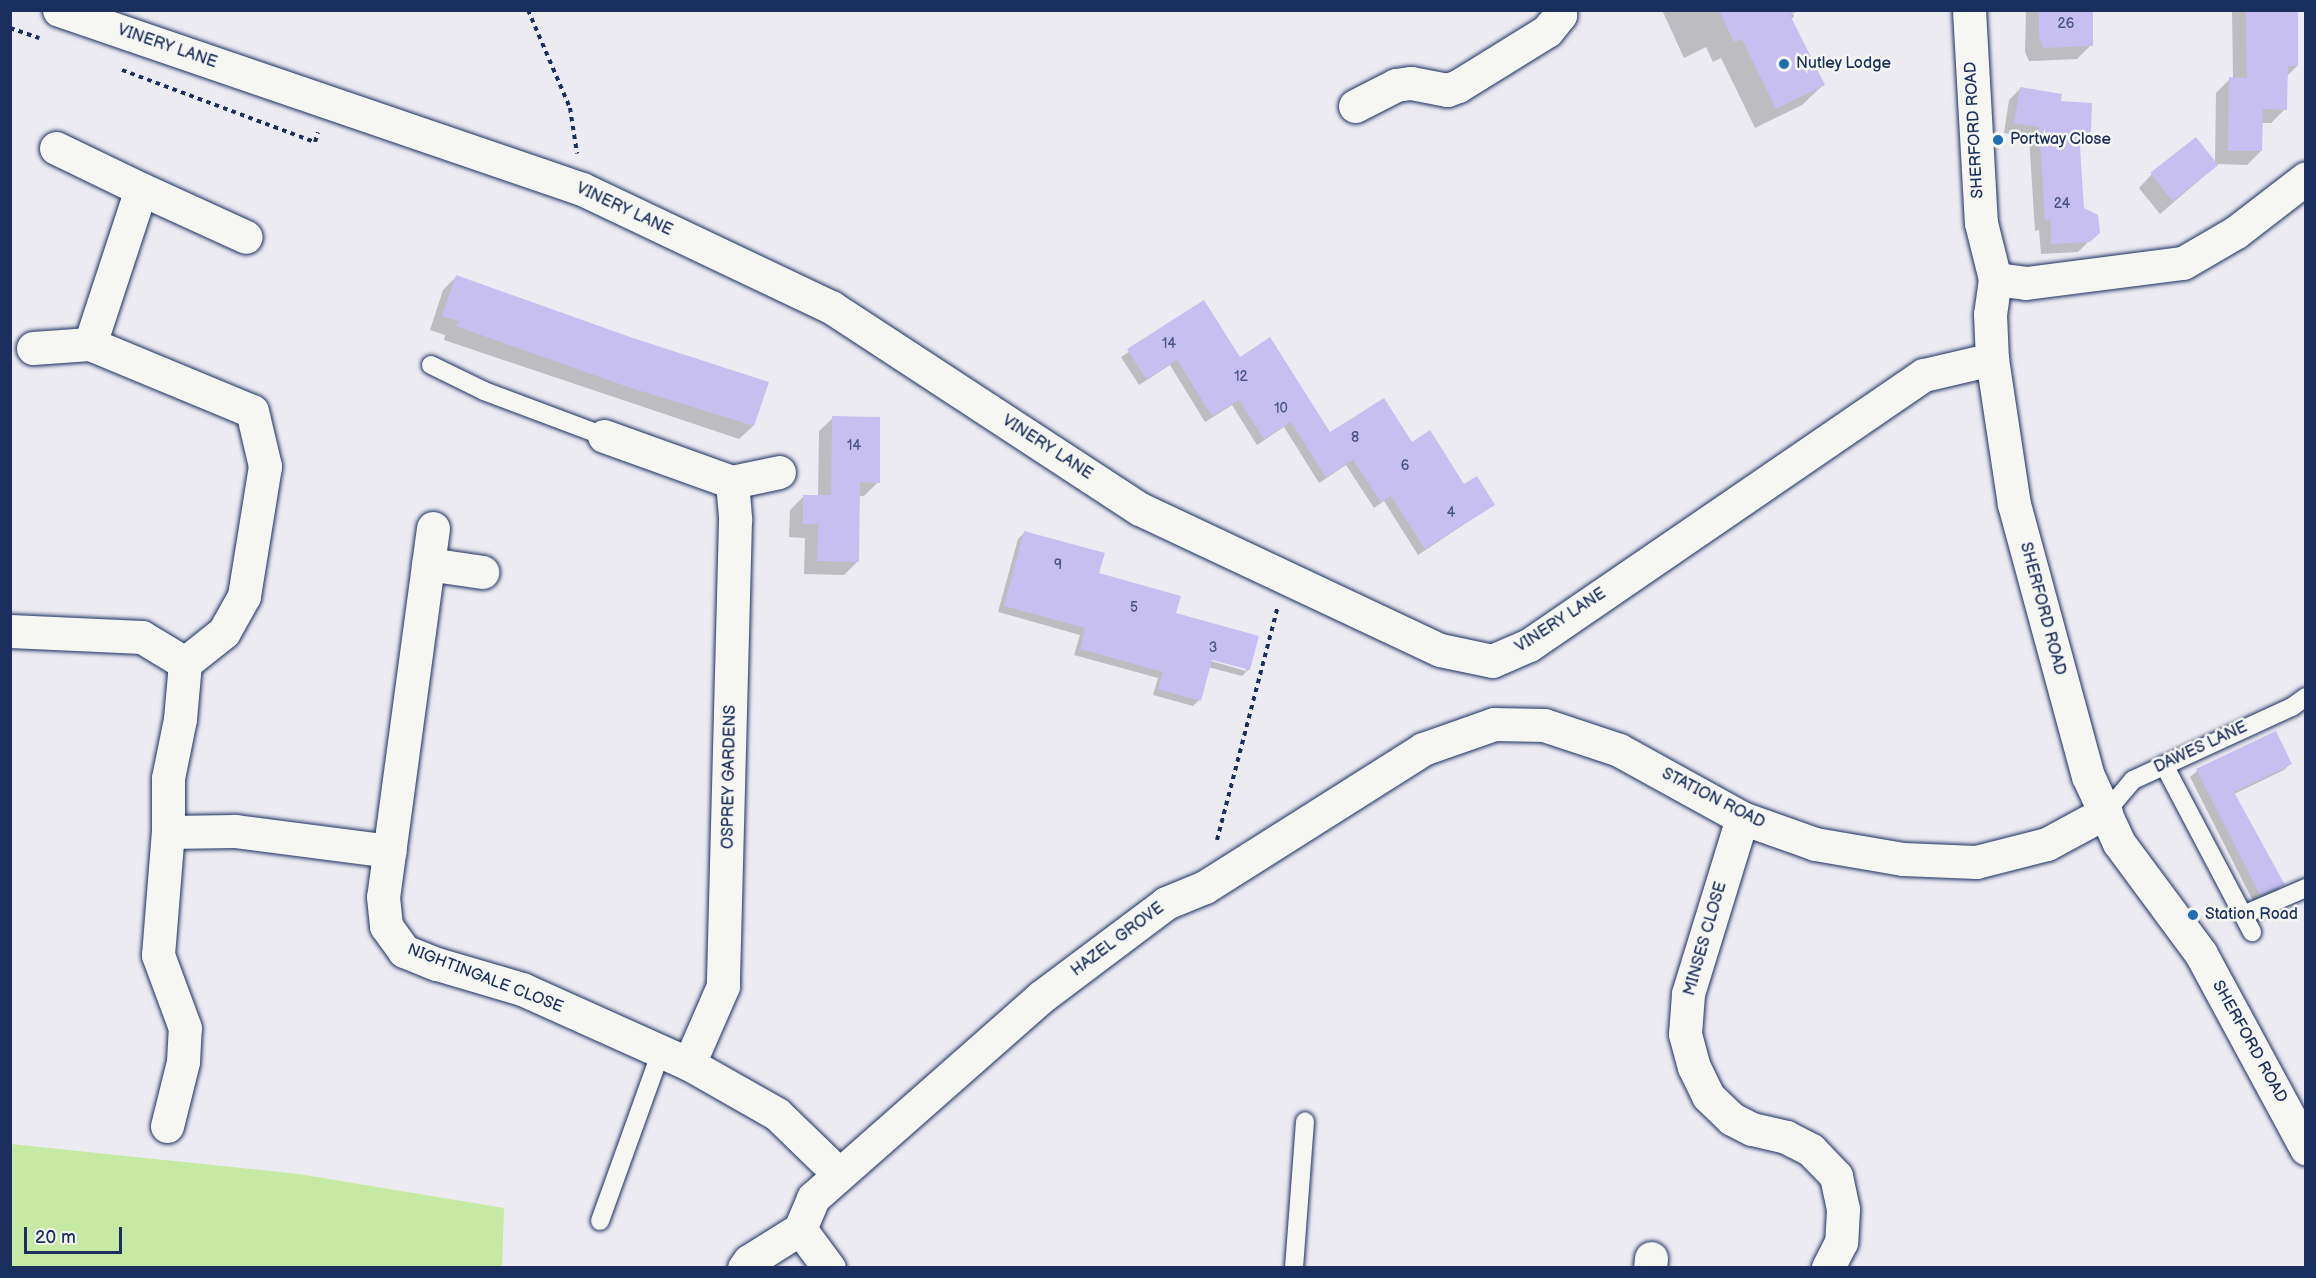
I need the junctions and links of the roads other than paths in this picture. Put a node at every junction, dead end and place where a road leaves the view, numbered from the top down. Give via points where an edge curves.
1 (59, 10) edge
2 (1558, 10) edge
3 (1969, 10) edge
4 (1355, 106) dead end
5 (56, 148) dead end
6 (2306, 178) edge
7 (141, 189) junction
8 (246, 237) dead end
9 (1995, 279) junction
10 (90, 344) junction
11 (33, 348) dead end
12 (1992, 359) junction
13 (431, 365) dead end
14 (604, 436) joint
15 (779, 472) dead end
16 (732, 482) junction
17 (433, 528) dead end
18 (428, 564) junction
19 (482, 572) dead end
20 (10, 631) edge
21 (185, 663) junction
22 (2306, 697) edge
23 (1494, 724) joint
24 (2164, 765) junction
25 (2106, 812) junction
26 (1742, 818) junction
27 (168, 832) junction
28 (390, 851) junction
29 (2306, 888) edge
30 (2243, 915) junction
31 (2252, 932) dead end
32 (675, 1058) junction
33 (1305, 1121) dead end
34 (167, 1126) dead end
35 (2306, 1148) edge
36 (839, 1174) junction
37 (600, 1221) dead end
38 (800, 1230) junction
39 (744, 1268) edge
40 (830, 1268) edge
41 (1294, 1268) edge
42 (1828, 1268) edge

1 - 12 street, VINERY LANE via 582,189 831,307 1140,509 1440,650 1492,661 1529,645 1923,375
2 - 4 street via 1560,15 1547,31 1458,86 1448,90 1411,83 1396,85
3 - 9 street, SHERFORD ROAD via 1981,223
5 - 7 street
6 - 9 street via 2236,232 2182,263 2026,283
7 - 8 street
7 - 10 street
9 - 12 street, SHERFORD ROAD via 1990,314
10 - 11 street
10 - 21 street via 252,411 264,466 244,596 224,632
12 - 25 street, SHERFORD ROAD via 2014,504 2088,776
13 - 14 lane via 484,391
14 - 16 street
15 - 16 street
16 - 32 street, OSPREY GARDENS via 735,520 723,986
17 - 18 street, NIGHTINGALE CLOSE
18 - 19 street
18 - 28 street, NIGHTINGALE CLOSE
20 - 21 street via 142,637
21 - 27 street via 180,719 168,778
22 - 24 lane, DAWES LANE
23 - 26 street, STATION ROAD via 1544,725 1618,750
23 - 36 street, HAZEL GROVE via 1423,749 1205,887 1166,903 1041,997
24 - 25 lane, DAWES LANE via 2133,780
24 - 30 lane
25 - 26 street, STATION ROAD via 2047,844 1976,862 1903,859 1815,844
25 - 35 street, SHERFORD ROAD via 2119,843 2201,954
26 - 42 street, MINSES CLOSE via 1688,994 1685,1034 1694,1067 1708,1096 1732,1119 1811,1150 1836,1176 1843,1209 1841,1242
27 - 28 street via 235,831
27 - 34 street via 158,955 185,1028 183,1062
28 - 32 street, NIGHTINGALE CLOSE via 383,897 386,926 404,951 522,989
29 - 30 lane
30 - 31 lane
32 - 36 street, NIGHTINGALE CLOSE via 777,1114
32 - 37 lane
33 - 41 lane
36 - 38 street, HAZEL GROVE via 813,1198
38 - 39 street
38 - 40 street

